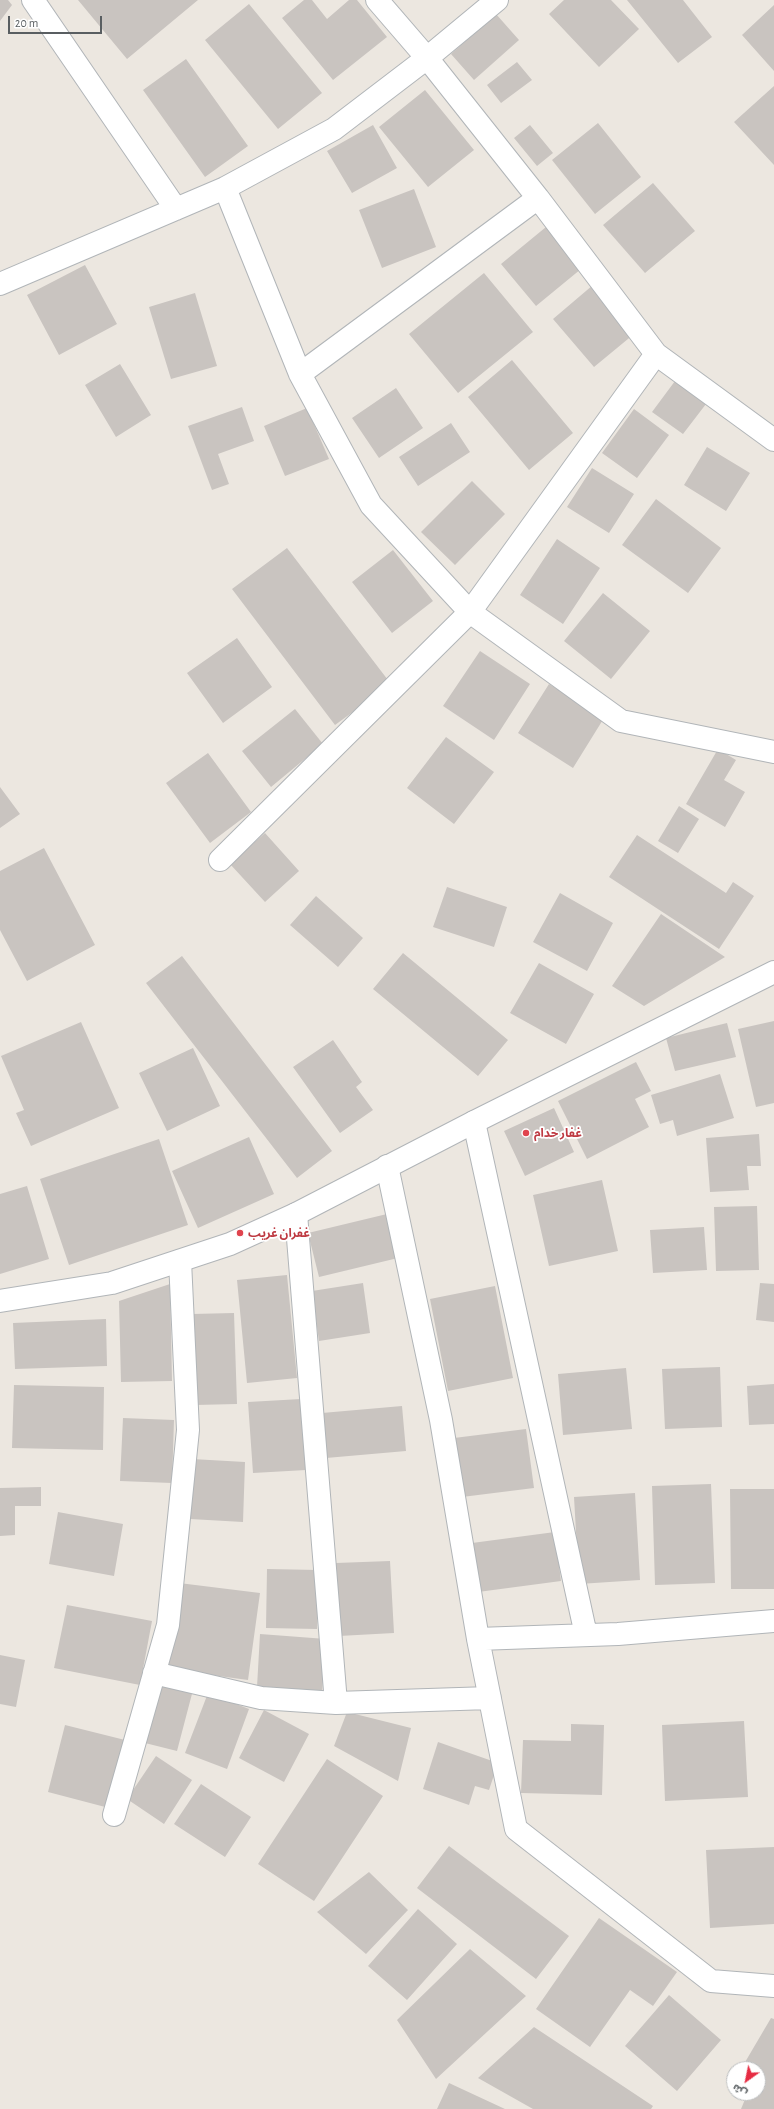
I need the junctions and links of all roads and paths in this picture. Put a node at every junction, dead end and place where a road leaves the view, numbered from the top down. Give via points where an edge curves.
1 (33, 0) edge
2 (377, 0) edge
3 (497, 0) edge
4 (427, 58) junction
5 (225, 188) junction
6 (538, 198) junction
7 (176, 209) junction
8 (0, 284) edge
9 (656, 354) junction
10 (300, 374) junction
11 (774, 440) edge
12 (470, 612) junction
13 (774, 752) edge
14 (220, 860) dead end
15 (774, 972) edge
16 (474, 1122) junction
17 (387, 1166) junction
18 (296, 1214) junction
19 (180, 1261) junction
20 (0, 1301) edge
21 (774, 1621) edge
22 (586, 1635) junction
23 (478, 1639) junction
24 (154, 1673) junction
25 (490, 1698) junction
26 (336, 1702) junction
27 (114, 1815) dead end
28 (774, 1986) edge

1 - 7 street
2 - 4 street
3 - 4 street
4 - 5 street via 334,129
4 - 6 street
5 - 7 street
5 - 10 street
6 - 9 street
6 - 10 street
7 - 8 street
9 - 11 street
9 - 12 street
10 - 12 street via 371,505
12 - 13 street via 621,721
12 - 14 street
15 - 16 street
16 - 17 street
16 - 22 street
17 - 18 street
17 - 23 street via 441,1420
18 - 19 street via 230,1244
18 - 26 street
19 - 20 street via 112,1283
19 - 24 street via 188,1430 168,1625
21 - 22 street
22 - 23 street
23 - 25 street
24 - 26 street via 261,1698
24 - 27 street
25 - 26 street
25 - 28 street via 516,1830 711,1982

